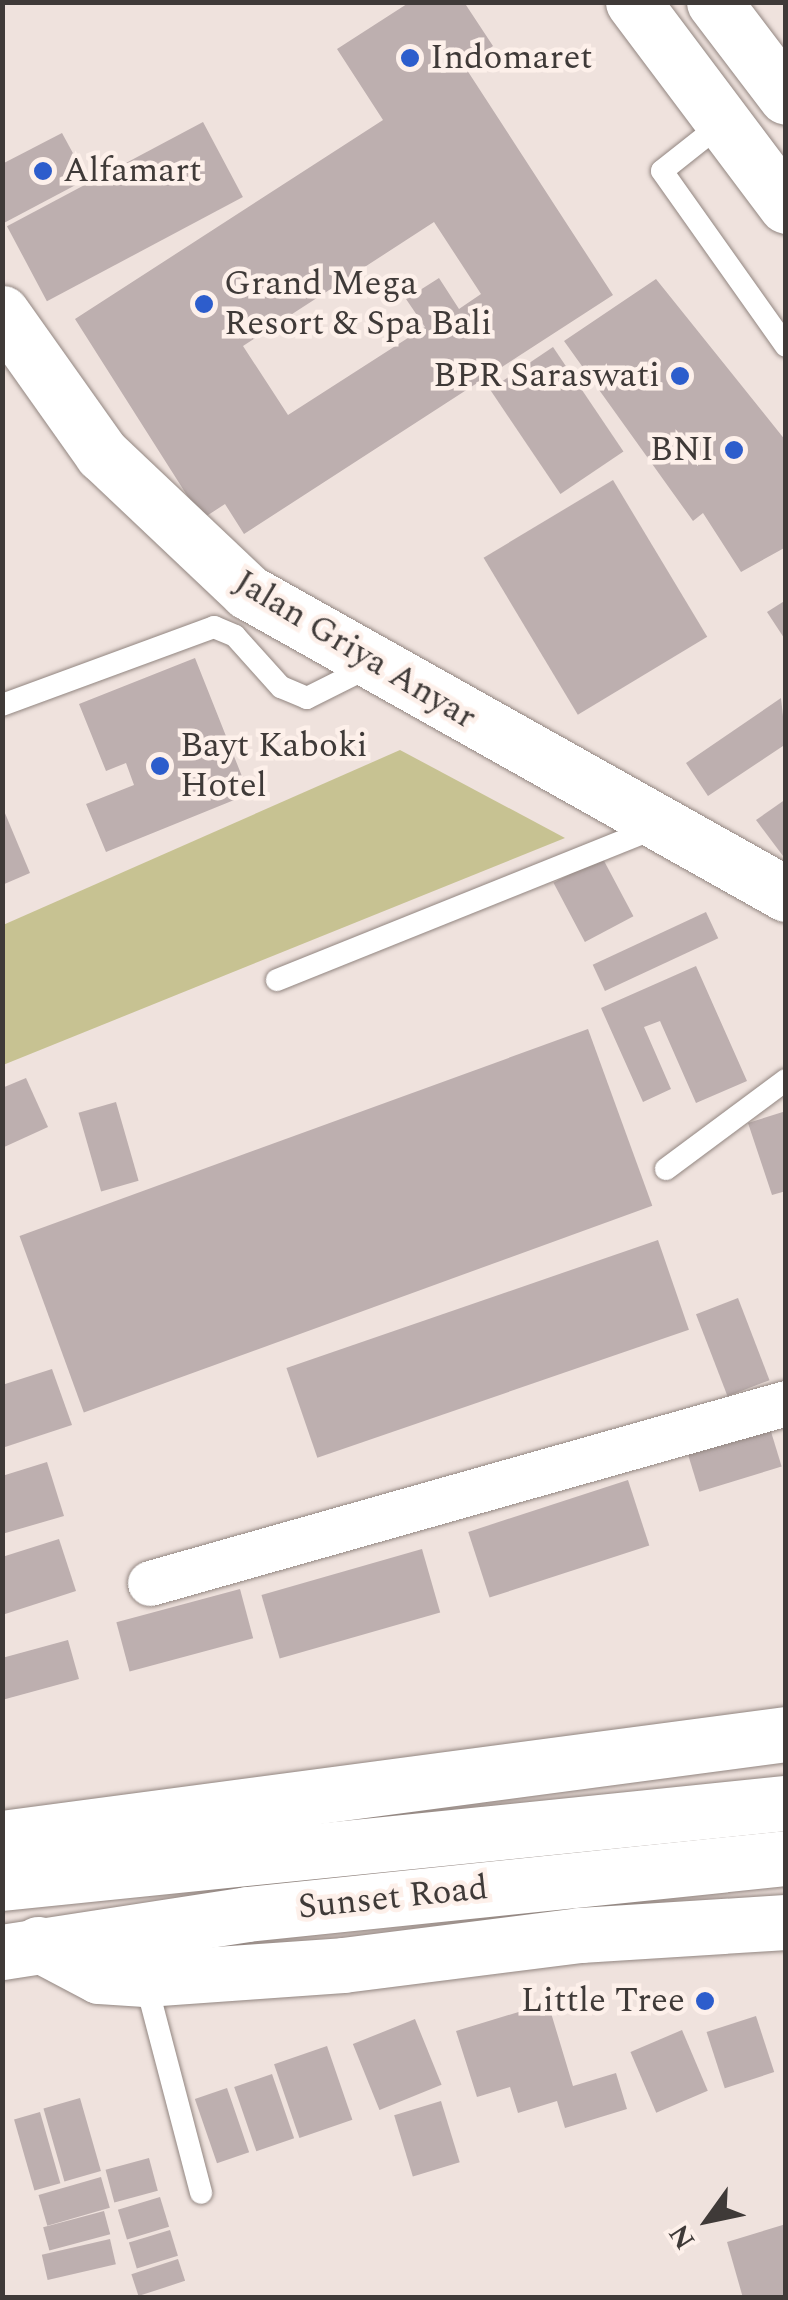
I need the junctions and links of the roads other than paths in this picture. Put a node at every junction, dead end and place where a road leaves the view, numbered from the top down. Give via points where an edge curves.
1 (633, 2) edge
2 (714, 2) edge
3 (786, 97) edge
4 (725, 121) junction
5 (786, 206) edge
6 (2, 313) edge
7 (786, 346) edge
8 (374, 664) junction
9 (2, 705) edge
10 (666, 824) junction
11 (786, 894) edge
12 (276, 980) dead end
13 (786, 1080) edge
14 (666, 1169) dead end
15 (786, 1402) edge
16 (150, 1584) dead end
17 (786, 1734) edge
18 (786, 1803) edge
19 (2, 1838) edge
20 (786, 1858) edge
21 (2, 1883) edge
22 (786, 1922) edge
23 (20, 1948) edge
24 (146, 1979) junction
25 (200, 2193) dead end

1 - 4 main road
2 - 3 main road
4 - 5 main road
4 - 7 lane via 662,170
6 - 8 main road, Jalan Griya Anyar via 102,454 209,559 248,592
8 - 9 lane via 308,698 281,687 235,636 214,627
8 - 10 main road, Jalan Griya Anyar
10 - 11 main road, Jalan Griya Anyar
10 - 12 lane
13 - 14 lane
15 - 16 street
17 - 19 main road
18 - 21 main road, Sunset Road
20 - 23 main road, Sunset Road via 230,1916
22 - 24 main road via 580,1935 342,1965
23 - 24 main road via 100,1976
24 - 25 lane

